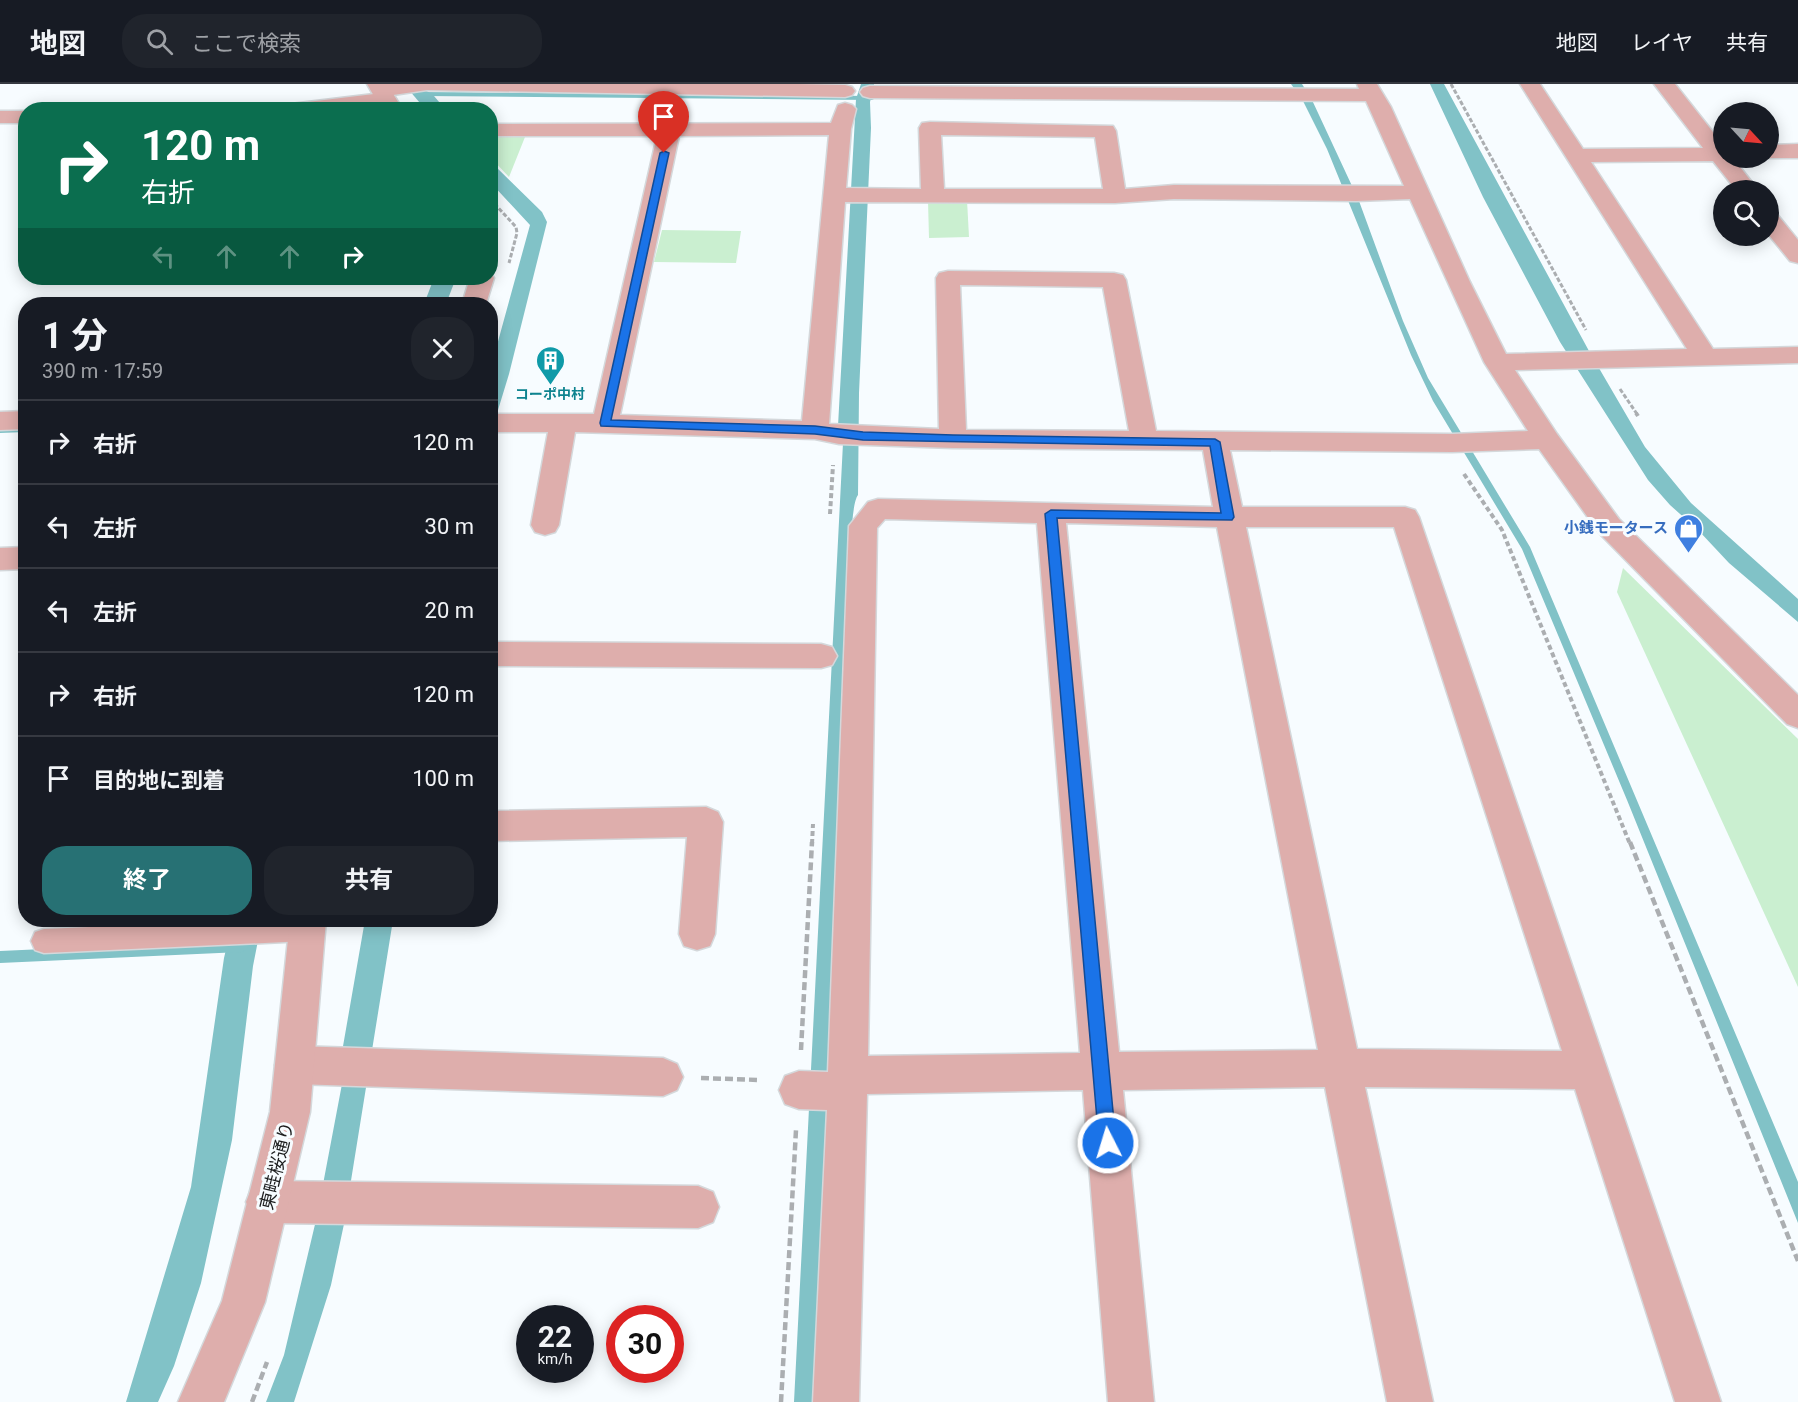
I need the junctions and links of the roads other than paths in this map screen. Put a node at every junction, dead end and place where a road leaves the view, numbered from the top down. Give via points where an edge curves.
1 (427, 84) edge
2 (1530, 84) edge
3 (1664, 84) edge
4 (788, 87) edge
5 (936, 88) edge
6 (1067, 88) edge
7 (1370, 90) edge
8 (853, 94) junction
9 (384, 96) edge
10 (357, 102) edge
11 (0, 117) edge
12 (18, 117) edge
13 (840, 129) junction
14 (498, 130) edge
15 (669, 131) junction
16 (1713, 144) edge
17 (1798, 151) edge
18 (1779, 152) edge
19 (1713, 154) edge
20 (1575, 156) junction
21 (1418, 192) junction
22 (852, 195) junction
23 (933, 196) junction
24 (1115, 196) junction
25 (1779, 232) edge
26 (1798, 256) edge
27 (1798, 355) edge
28 (1705, 357) junction
29 (1497, 362) junction
30 (18, 420) edge
31 (0, 421) edge
32 (498, 423) edge
33 (563, 423) junction
34 (605, 423) junction
35 (838, 434) junction
36 (953, 439) junction
37 (1144, 440) junction
38 (1547, 440) junction
39 (1215, 442) junction
40 (1051, 514) junction
41 (1228, 517) junction
42 (545, 525) dead end
43 (18, 558) edge
44 (0, 559) edge
45 (498, 654) edge
46 (821, 656) dead end
47 (1798, 715) edge
48 (498, 826) edge
49 (289, 927) edge
50 (307, 927) edge
51 (697, 934) dead end
52 (44, 941) dead end
53 (295, 1065) junction
54 (1341, 1068) junction
55 (1588, 1070) junction
56 (1101, 1072) junction
57 (663, 1077) road end
58 (822, 1087) junction
59 (267, 1202) junction
60 (698, 1207) dead end
61 (201, 1402) edge
62 (836, 1402) edge
63 (1131, 1402) edge
64 (1410, 1402) edge
65 (1698, 1402) edge

1 - 4 street
1 - 9 street via 404,86
2 - 20 street
3 - 16 street
4 - 8 street
5 - 6 street
5 - 8 street
6 - 7 street via 1292,94
7 - 21 street
8 - 13 street
9 - 10 street
11 - 12 street
13 - 15 street
13 - 22 street
14 - 15 street
15 - 34 street
17 - 18 street
19 - 20 street
20 - 28 street
21 - 24 street via 1174,192
21 - 29 street
22 - 23 street
22 - 35 street
23 - 24 street
23 - 24 street via 930,128 1105,131
25 - 26 street
27 - 28 street
28 - 29 street
29 - 38 street
30 - 31 street
32 - 33 street
33 - 34 street
33 - 42 street
34 - 35 street
35 - 36 street
36 - 37 street
36 - 37 street via 948,278 1114,280
37 - 39 street
38 - 39 street
38 - 47 street via 1609,526
39 - 41 street
40 - 41 street
40 - 56 street
40 - 58 street via 878,509 863,526
41 - 54 street
41 - 55 street via 1405,517
43 - 44 street
45 - 46 street
48 - 51 street via 706,822
49 - 52 lane
50 - 53 street, 東畦桜通り
53 - 57 street
53 - 59 street, 東畦桜通り via 291,1112
54 - 55 street
54 - 56 street
54 - 64 street
55 - 65 street
56 - 58 street
56 - 63 street
58 - 62 street
59 - 60 street
59 - 61 street, 東畦桜通り via 243,1302

